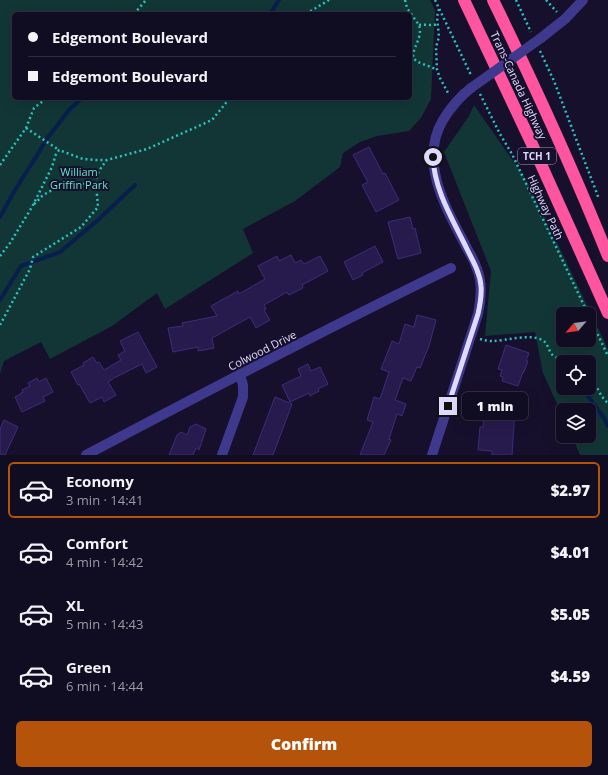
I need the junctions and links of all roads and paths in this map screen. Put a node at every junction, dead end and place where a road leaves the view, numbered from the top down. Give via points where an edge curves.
1 (146, 0) edge
2 (329, 0) edge
3 (405, 0) edge
4 (435, 0) edge
5 (464, 0) edge
6 (493, 0) edge
7 (516, 0) edge
8 (546, 0) edge
9 (583, 0) edge
10 (439, 8) junction
11 (136, 12) edge
12 (309, 12) edge
13 (410, 12) edge
14 (412, 15) edge
15 (565, 19) junction
16 (438, 24) junction
17 (419, 25) junction
18 (538, 41) junction
19 (437, 70) junction
20 (474, 85) junction
21 (448, 93) dead end
22 (44, 100) edge
23 (228, 100) edge
24 (26, 128) junction
25 (59, 150) junction
26 (107, 160) junction
27 (0, 165) edge
28 (96, 189) junction
29 (600, 202) dead end
30 (32, 207) junction
31 (0, 256) edge
32 (608, 256) edge
33 (451, 268) dead end
34 (584, 307) edge
35 (608, 313) edge
36 (0, 325) edge
37 (596, 331) edge
38 (470, 338) junction
39 (608, 356) edge
40 (556, 358) edge
41 (240, 375) junction
42 (596, 386) edge
43 (608, 403) edge
44 (86, 455) edge
45 (222, 455) edge
46 (432, 455) edge

1 - 11 path
2 - 12 path
3 - 13 path
4 - 10 path, Highway Path
5 - 35 highway, Trans-Canada Highway / TCH 1 via 538,156
6 - 32 highway, Trans-Canada Highway / TCH 1 via 555,131
7 - 18 path
8 - 15 path
9 - 15 street
10 - 16 path
10 - 20 path, Highway Path
14 - 17 path
15 - 18 street
16 - 17 path
16 - 19 path
17 - 19 path via 420,33 413,58
18 - 20 street, bridge
18 - 29 path
19 - 21 path
20 - 34 path, Highway Path via 512,154
20 - 38 street via 452,106 439,127 433,148 436,180 441,195 478,269 481,301
22 - 24 path via 34,108
23 - 26 path via 212,120 147,149
24 - 25 path
24 - 27 path
25 - 26 path via 83,159
25 - 30 path
26 - 28 path via 97,174
28 - 30 path via 75,182 41,197
28 - 36 path via 98,207 81,227 33,257 30,269
30 - 31 path
33 - 41 street, Colwood Drive
37 - 39 path, Highway Path
38 - 40 path via 493,341 536,338 547,343 550,353
38 - 46 street
41 - 44 street, Colwood Drive
41 - 45 street via 243,385 242,397
42 - 43 path

